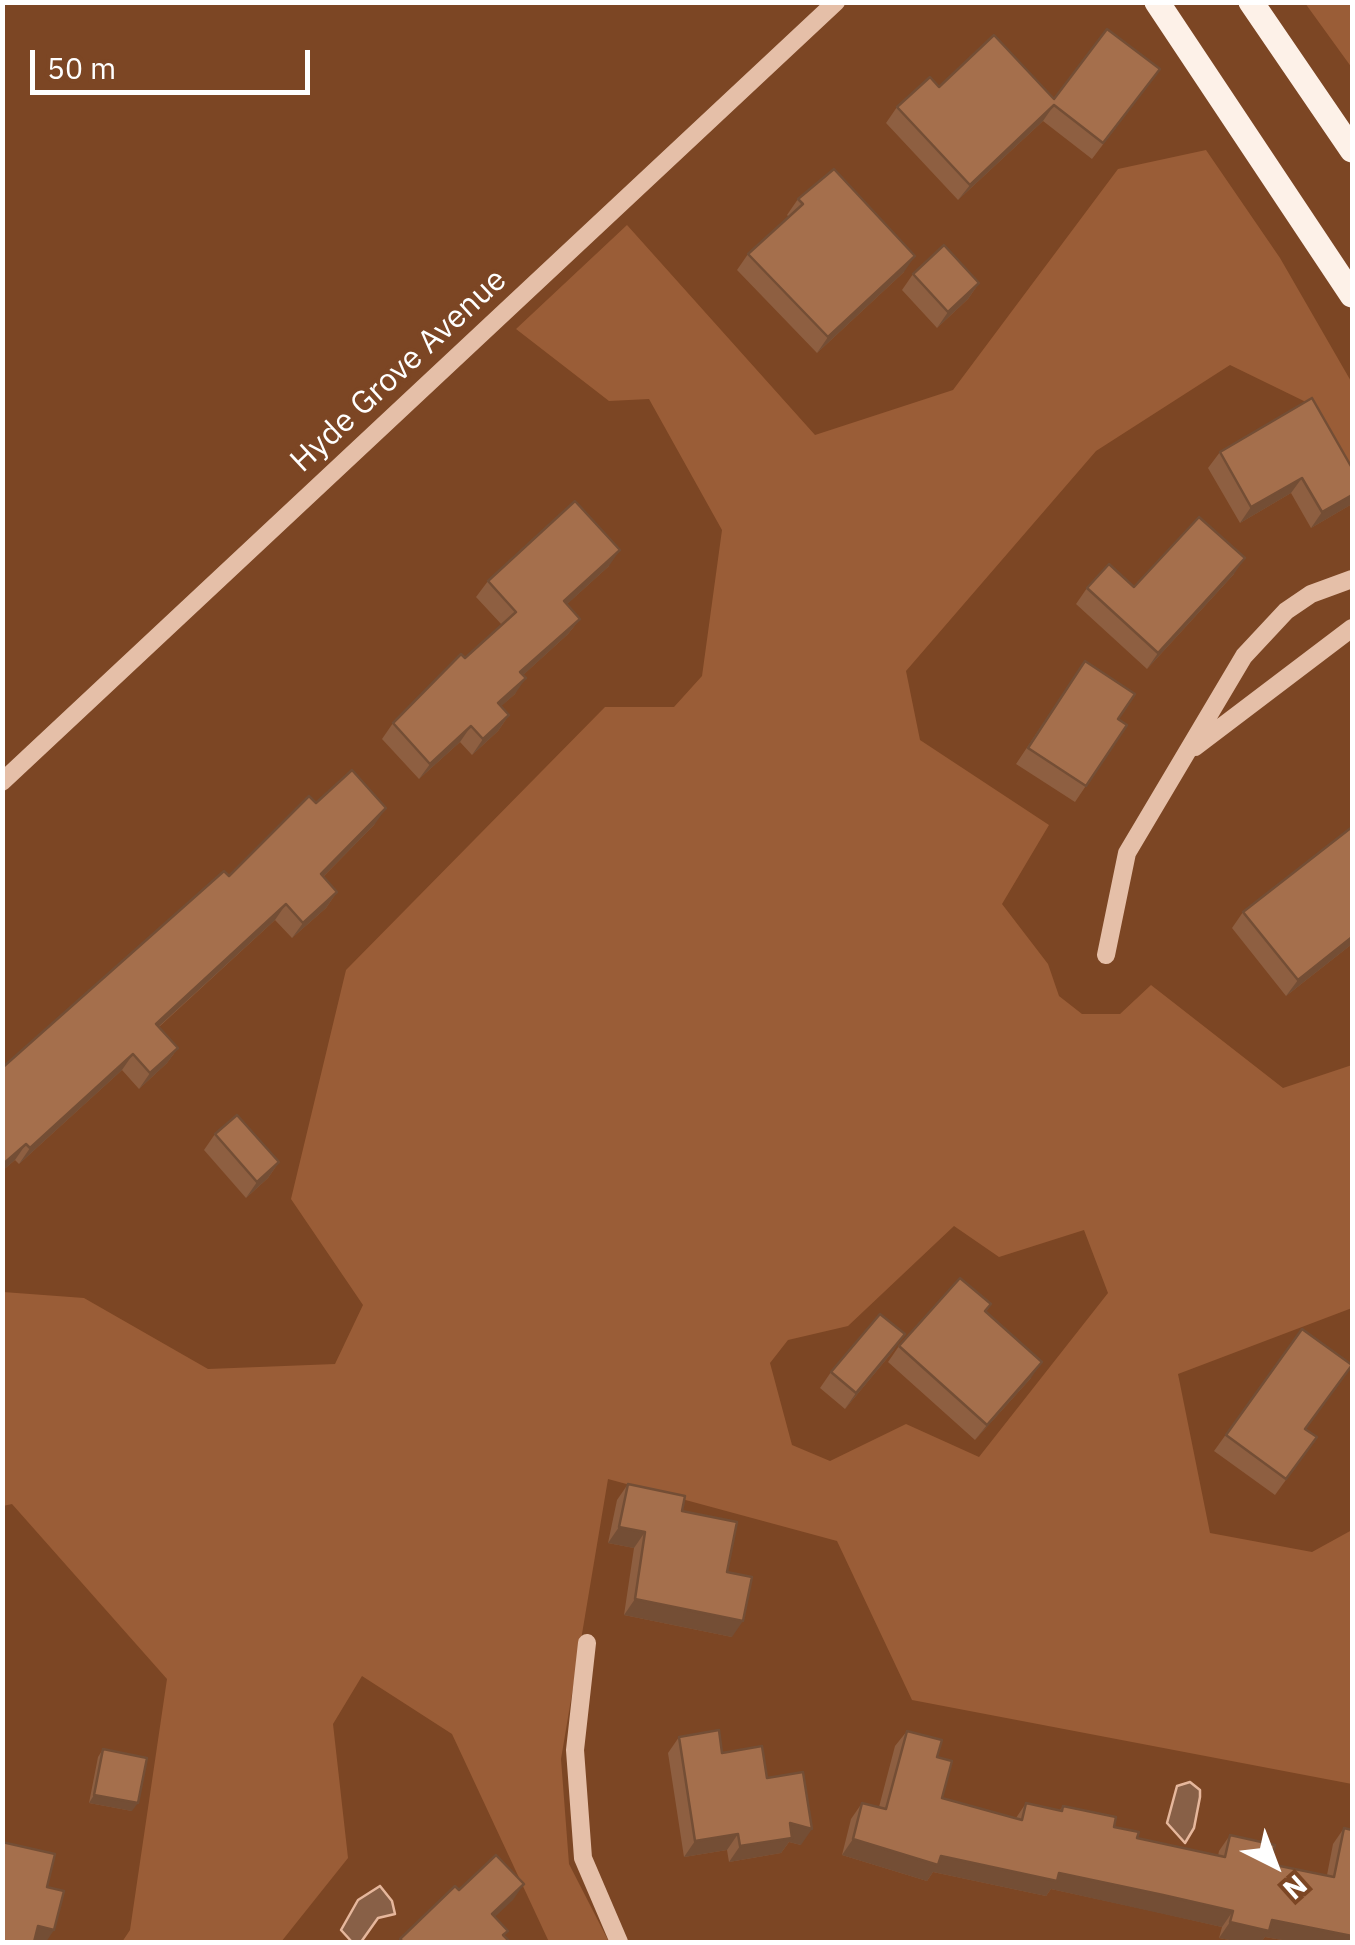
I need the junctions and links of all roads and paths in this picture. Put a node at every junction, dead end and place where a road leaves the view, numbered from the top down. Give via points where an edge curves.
1 (836, 2) edge
2 (1157, 2) edge
3 (1250, 2) edge
4 (1352, 150) edge
5 (1352, 295) edge
6 (1352, 579) edge
7 (1352, 628) edge
8 (1186, 753) junction
9 (2, 782) edge
10 (1106, 955) dead end
11 (587, 1643) dead end
12 (619, 1942) edge

1 - 9 street, Hyde Grove Avenue
2 - 5 main road
3 - 4 main road
6 - 8 street via 1311,594 1244,656
7 - 8 street
8 - 10 street via 1127,853
11 - 12 street via 576,1750 583,1858

